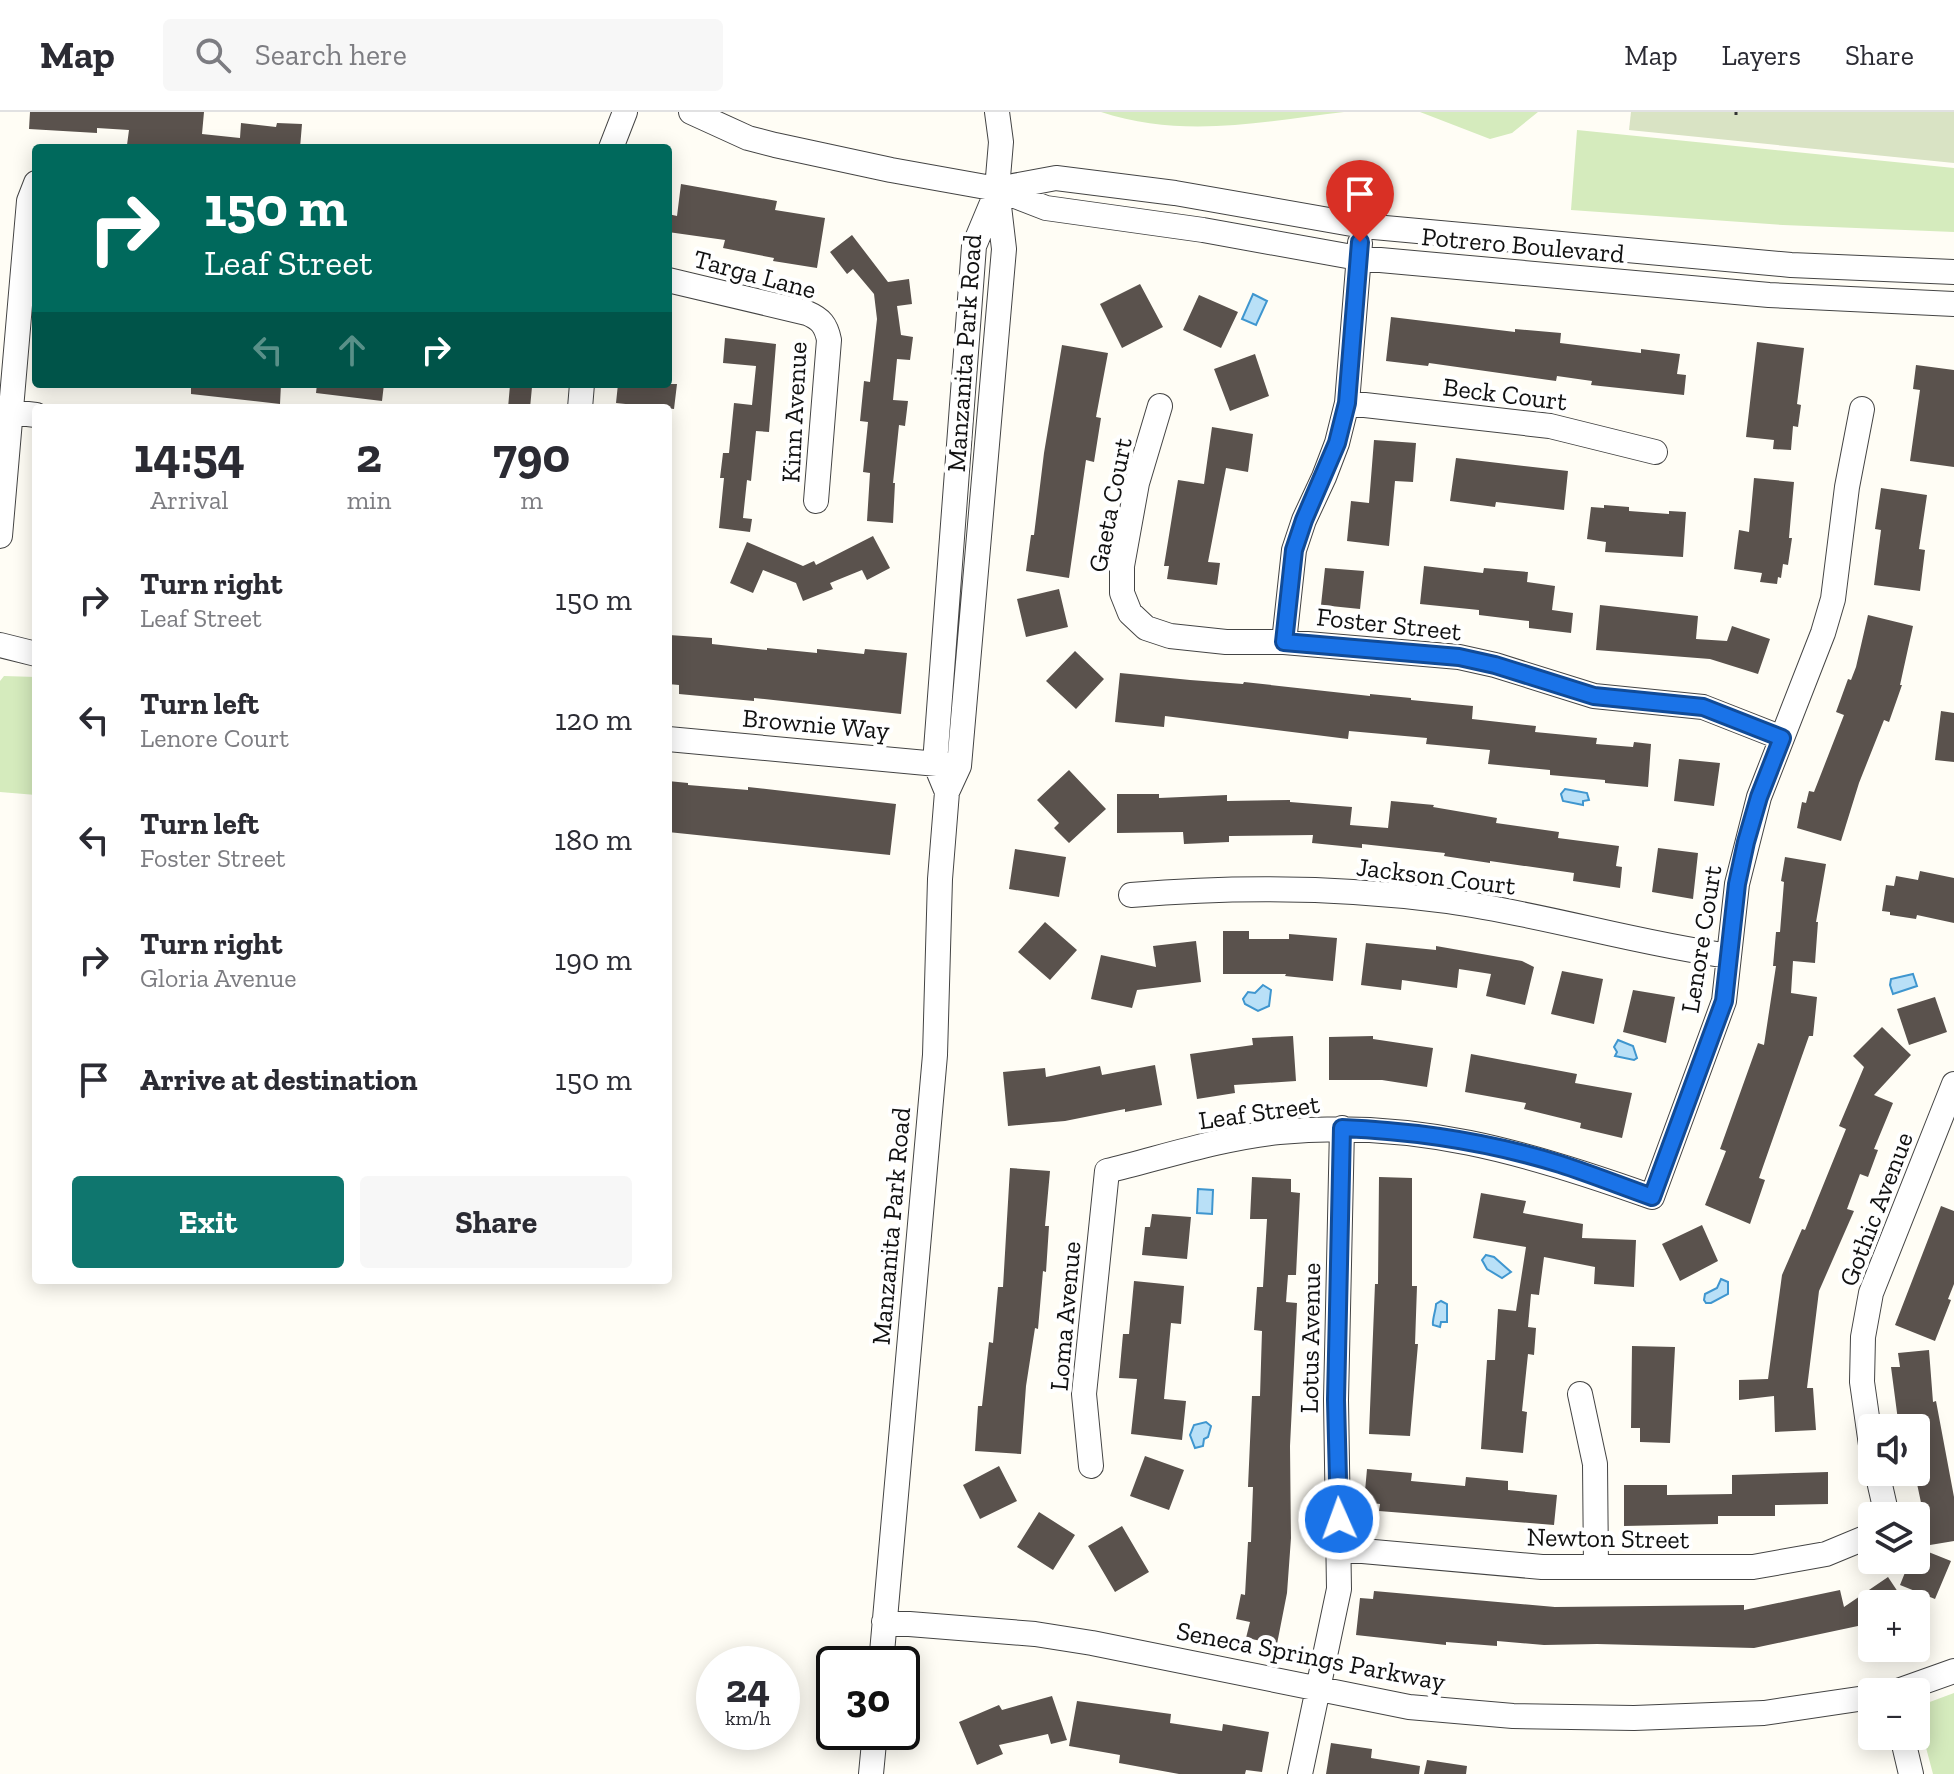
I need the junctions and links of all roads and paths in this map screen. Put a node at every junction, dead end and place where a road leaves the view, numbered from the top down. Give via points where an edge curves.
1 (625, 112) edge
2 (691, 112) edge
3 (997, 112) edge
4 (613, 144) edge
5 (997, 189) junction
6 (32, 193) edge
7 (1363, 226) junction
8 (1358, 258) junction
9 (1954, 272) edge
10 (672, 281) edge
11 (1954, 304) edge
12 (825, 325) joint
13 (1347, 403) junction
14 (1160, 406) dead end
15 (1862, 409) dead end
16 (11, 412) junction
17 (32, 415) edge
18 (1655, 452) dead end
19 (816, 501) dead end
20 (0, 536) edge
21 (1130, 613) joint
22 (1284, 642) junction
23 (0, 645) edge
24 (32, 653) edge
25 (1782, 738) junction
26 (672, 739) edge
27 (947, 765) junction
28 (1131, 895) dead end
29 (1729, 956) junction
30 (1954, 1084) edge
31 (1342, 1128) junction
32 (1107, 1171) joint
33 (1652, 1197) joint
34 (1580, 1394) dead end
35 (1867, 1414) edge
36 (1091, 1466) dead end
37 (1858, 1541) edge
38 (1340, 1549) junction
39 (1596, 1567) junction
40 (884, 1622) junction
41 (882, 1646) edge
42 (1954, 1671) edge
43 (1930, 1680) edge
44 (1316, 1690) junction
45 (1858, 1699) edge
46 (873, 1750) edge
47 (1905, 1750) edge
48 (871, 1774) edge
49 (1300, 1774) edge
50 (1911, 1774) edge

1 - 4 street
2 - 5 street, Potrero Boulevard via 775,145
3 - 5 street, Manzanita Park Road
5 - 7 street, Potrero Boulevard via 1056,178
5 - 8 street, Potrero Boulevard via 1046,208
5 - 27 street, Manzanita Park Road via 974,246
6 - 16 street
7 - 8 street
7 - 9 street, Potrero Boulevard via 1791,265
8 - 11 street, Potrero Boulevard via 1769,295
8 - 13 street
10 - 12 street, Targa Lane via 807,313
12 - 19 street, Kinn Avenue via 829,340
13 - 18 street, Beck Court via 1550,426
13 - 22 street via 1337,443 1294,550
14 - 21 street, Gaeta Court via 1137,483 1122,566 1122,593
15 - 25 street, Lenore Court via 1833,599
16 - 17 street
16 - 20 street
21 - 22 street, Foster Street via 1146,628 1170,636
22 - 25 street, Foster Street via 1459,657 1594,696 1703,707
23 - 24 street
25 - 29 street, Lenore Court via 1746,842
26 - 27 street, Brownie Way
27 - 40 street, Manzanita Park Road via 935,1055
28 - 29 street, Jackson Court via 1277,889 1435,900
29 - 33 street, Lenore Court via 1716,1028
30 - 35 street, Gothic Avenue via 1871,1293 1863,1337
31 - 32 street, Leaf Street via 1218,1143
31 - 33 street, Leaf Street via 1405,1131 1480,1144 1558,1163
31 - 38 street, Lotus Avenue via 1336,1400
32 - 36 street, Loma Avenue via 1084,1394
34 - 39 street via 1595,1464
37 - 39 street, Newton Street via 1826,1554 1753,1567
38 - 39 street, Newton Street
38 - 44 street, Lotus Avenue via 1339,1589
40 - 41 street, Manzanita Park Road
40 - 44 street, Seneca Springs Parkway via 1064,1638
42 - 43 street
44 - 45 street, Seneca Springs Parkway via 1409,1707 1513,1716 1764,1713
44 - 49 street, Lotus Avenue
46 - 48 street
47 - 50 street

